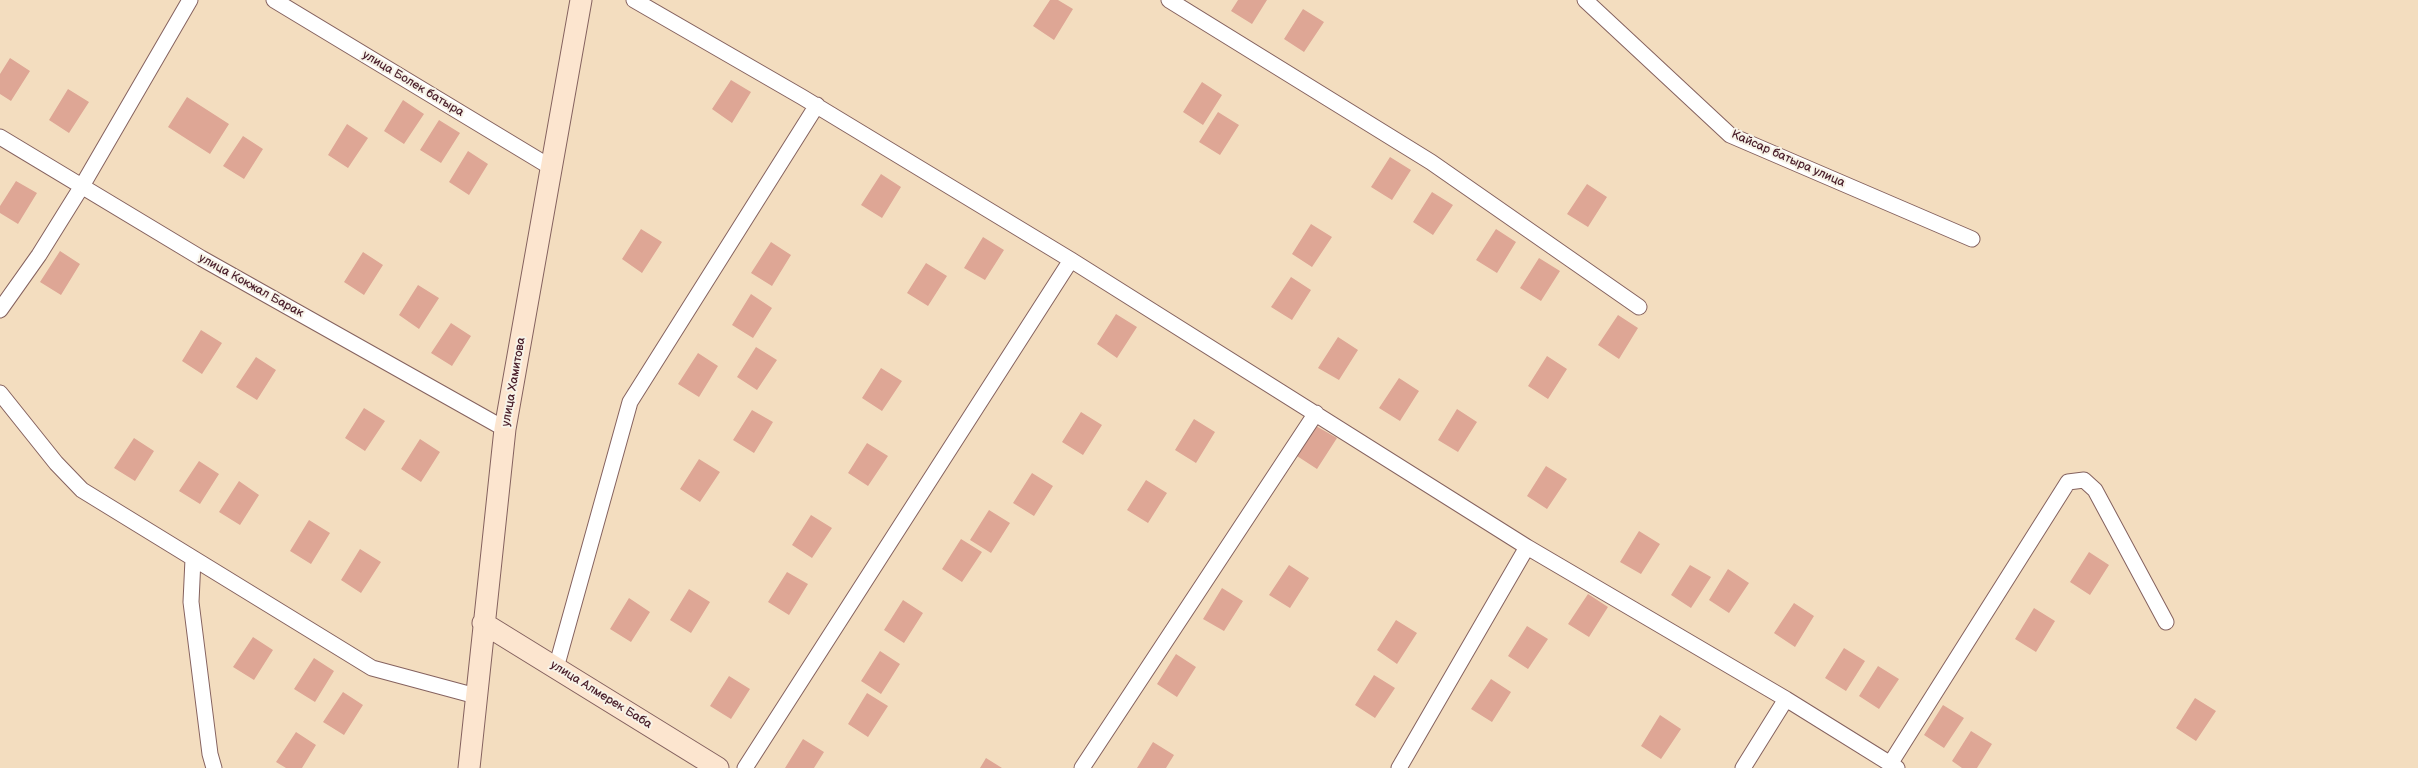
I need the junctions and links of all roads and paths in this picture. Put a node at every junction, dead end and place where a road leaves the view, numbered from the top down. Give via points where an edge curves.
1 (190, 0) edge
2 (274, 0) edge
3 (581, 0) edge
4 (634, 0) edge
5 (1169, 0) edge
6 (1585, 0) edge
7 (817, 105) junction
8 (0, 137) edge
9 (552, 168) junction
10 (82, 186) junction
11 (1972, 239) dead end
12 (1071, 260) junction
13 (1639, 307) dead end
14 (0, 310) edge
15 (0, 393) edge
16 (1316, 413) junction
17 (505, 429) junction
18 (1527, 547) junction
19 (193, 559) junction
20 (2166, 622) dead end
21 (483, 623) junction
22 (556, 668) junction
23 (476, 696) junction
24 (1786, 699) junction
25 (1894, 766) edge
26 (214, 768) edge
27 (469, 768) edge
28 (718, 768) edge
29 (745, 768) edge
30 (1082, 768) edge
31 (1399, 768) edge
32 (1743, 768) edge

1 - 10 street
2 - 9 street, улица Болек батыра
3 - 9 street, улица Хамитова
4 - 7 street
5 - 13 street via 1431,162
6 - 11 street, Кайсар батыра улица via 1730,135
7 - 12 street
7 - 22 street via 630,402
8 - 10 street, улица Кокжал Барак
9 - 17 street, улица Хамитова
10 - 14 street
10 - 17 street, улица Кокжал Барак via 201,258
12 - 16 street
12 - 29 street
15 - 19 street via 56,464 82,490
16 - 18 street
16 - 30 street
17 - 21 street, улица Хамитова
18 - 24 street
18 - 31 street
19 - 23 street via 372,668
19 - 26 street via 191,602
20 - 25 street via 2095,490 2084,480 2068,482
21 - 22 street, улица Алмерек Баба
21 - 23 street, улица Хамитова
22 - 28 street, улица Алмерек Баба
23 - 27 street, улица Хамитова
24 - 25 street
24 - 32 street

